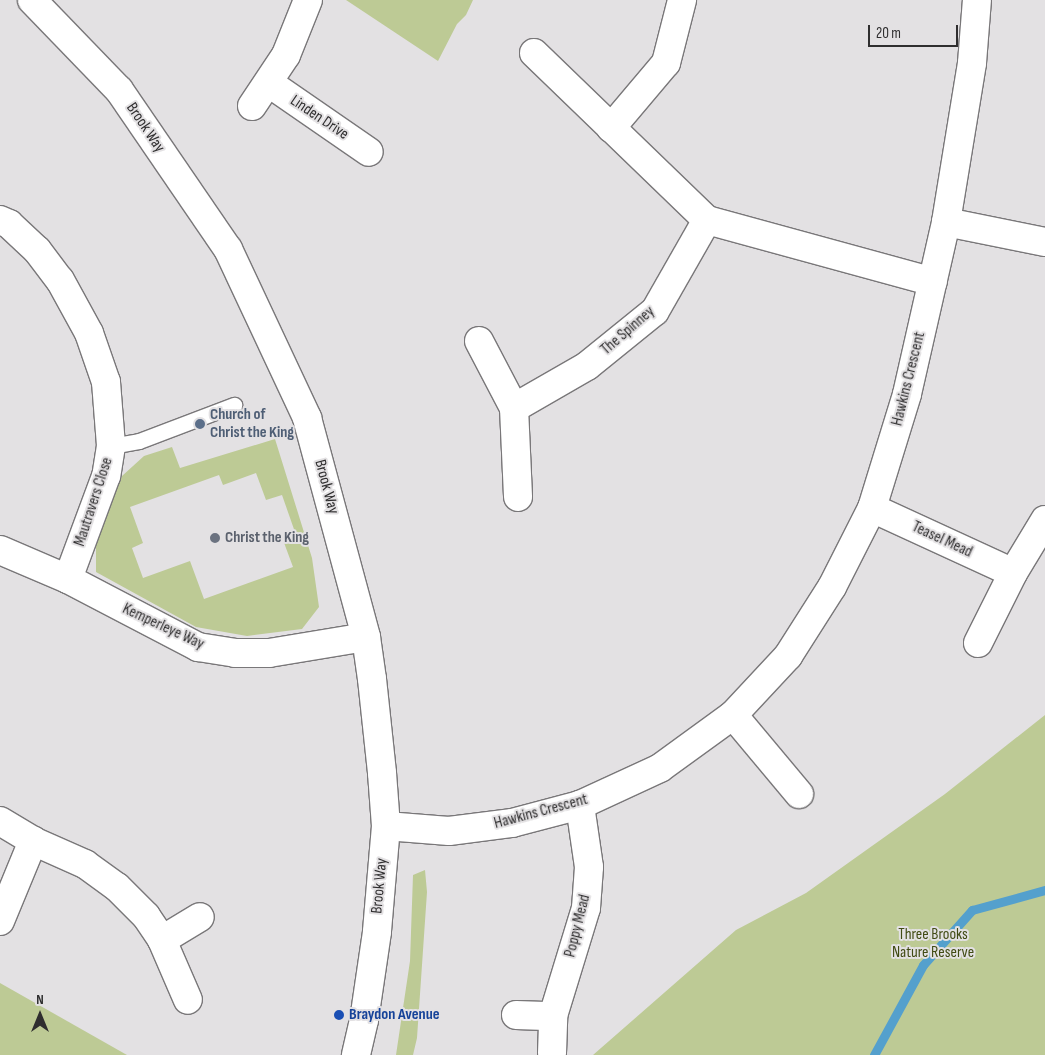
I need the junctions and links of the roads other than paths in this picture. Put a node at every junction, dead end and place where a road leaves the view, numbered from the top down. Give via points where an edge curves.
1 (32, 0) edge
2 (308, 0) edge
3 (682, 0) edge
4 (977, 0) edge
5 (534, 53) dead end
6 (269, 83) junction
7 (252, 106) dead end
8 (611, 128) junction
9 (369, 152) dead end
10 (0, 220) edge
11 (706, 220) junction
12 (946, 222) junction
13 (1045, 242) edge
14 (932, 282) junction
15 (479, 341) dead end
16 (234, 405) dead end
17 (514, 408) junction
18 (111, 446) junction
19 (518, 498) dead end
20 (872, 508) junction
21 (1045, 520) edge
22 (0, 550) edge
23 (1013, 573) junction
24 (68, 579) junction
25 (366, 637) junction
26 (978, 643) dead end
27 (733, 715) junction
28 (799, 794) dead end
29 (580, 805) junction
30 (0, 821) edge
31 (386, 826) junction
32 (32, 841) junction
33 (200, 917) dead end
34 (0, 921) edge
35 (162, 940) junction
36 (188, 1000) dead end
37 (516, 1015) dead end
38 (553, 1016) junction
39 (552, 1053) dead end
40 (356, 1055) edge

1 - 25 street, Brook Way via 119,90 228,249 307,418
2 - 6 street via 286,55
3 - 8 street via 666,63
4 - 12 street, Hawkins Crescent via 972,63
5 - 8 street
6 - 7 street
6 - 9 street, Linden Drive
8 - 11 street
10 - 18 street, Mautravers Close via 9,224 37,250 60,280 89,333 106,382
11 - 14 street
11 - 17 street, The Spinney via 654,311 587,366
12 - 13 street
12 - 14 street, Hawkins Crescent
14 - 20 street, Hawkins Crescent via 907,394
15 - 17 street
16 - 18 lane via 139,441
17 - 19 street
18 - 24 street, Mautravers Close via 106,476
20 - 23 street, Teasel Mead
20 - 27 street, Hawkins Crescent via 832,587 788,656
21 - 23 street
22 - 24 street, Kemperleye Way
23 - 26 street
24 - 25 street, Kemperleye Way via 198,647 235,653 269,653
25 - 31 street, Brook Way
27 - 28 street
27 - 29 street, Hawkins Crescent via 660,768
29 - 31 street, Hawkins Crescent via 512,823 449,831
29 - 38 street, Poppy Mead via 590,867 586,908
30 - 32 street
31 - 40 street, Brook Way via 376,932
32 - 34 street
32 - 35 street via 85,864 117,887 146,916
33 - 35 street
35 - 36 street
37 - 38 street
38 - 39 street, Poppy Mead

